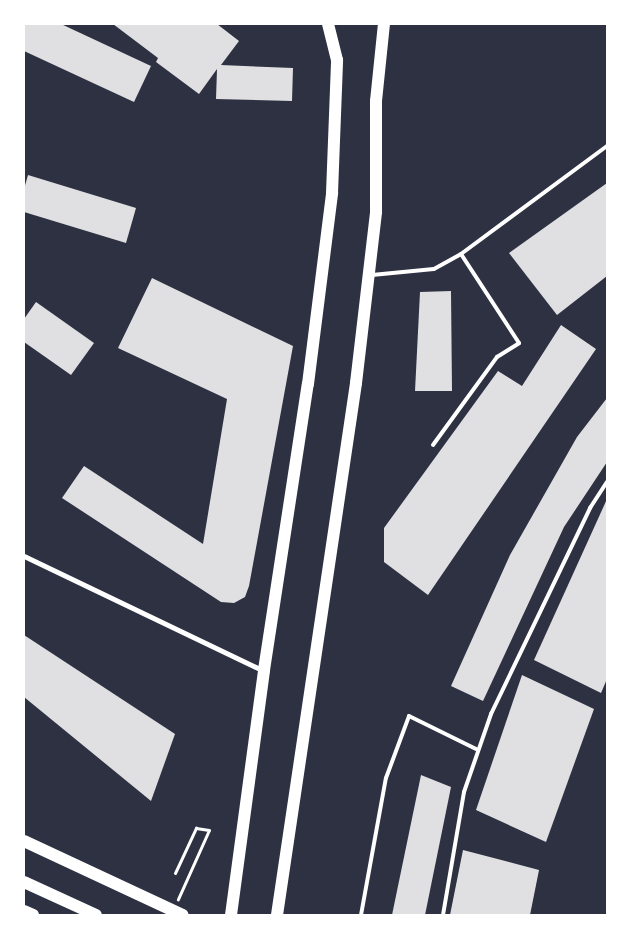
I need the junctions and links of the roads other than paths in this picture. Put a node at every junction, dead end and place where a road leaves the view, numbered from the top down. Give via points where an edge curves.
1 (328, 24) edge
2 (384, 24) edge
3 (607, 146) edge
4 (461, 254) junction
5 (369, 276) junction
6 (433, 446) dead end
7 (607, 482) edge
8 (24, 556) edge
9 (264, 670) junction
10 (478, 750) junction
11 (24, 841) edge
12 (24, 882) edge
13 (24, 911) edge
14 (179, 911) edge
15 (33, 915) edge
16 (96, 915) edge
17 (230, 915) edge
18 (277, 915) edge
19 (361, 915) edge
20 (443, 915) edge

1 - 9 main road via 337,60 332,194 308,384
2 - 5 main road via 376,101 376,212
3 - 4 lane
4 - 5 lane via 434,269
4 - 6 lane via 519,343 497,357
5 - 18 main road
7 - 10 lane via 590,508 495,705
8 - 9 street
9 - 17 main road
10 - 19 lane via 408,716 386,778
10 - 20 lane via 464,792
11 - 14 main road
12 - 16 main road
13 - 15 main road

